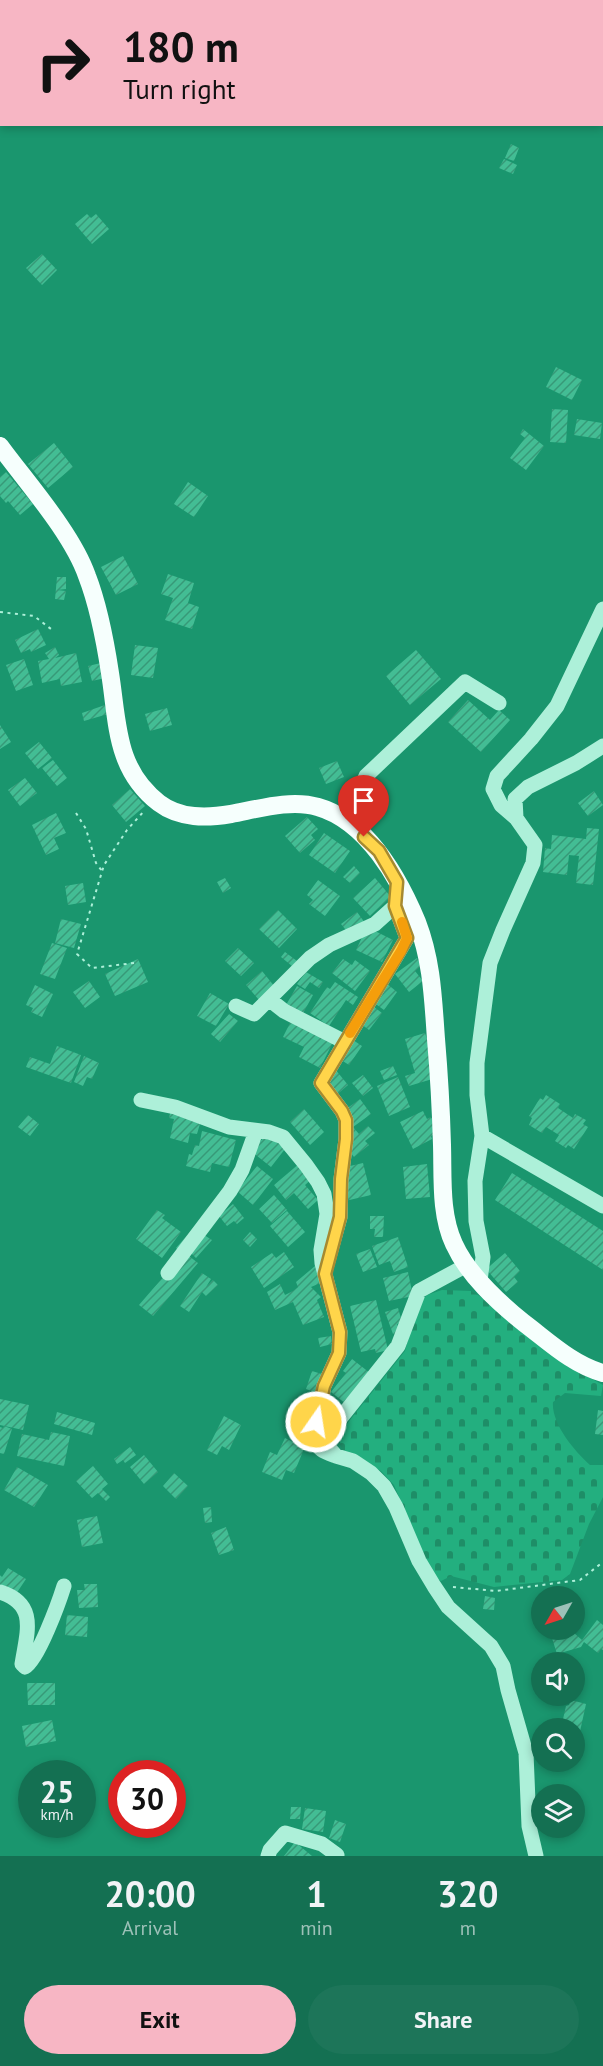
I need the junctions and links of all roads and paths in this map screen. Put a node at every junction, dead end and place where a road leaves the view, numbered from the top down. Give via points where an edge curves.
1 (0, 446) edge
2 (603, 609) edge
3 (0, 612) edge
4 (51, 629) dead end
5 (499, 703) dead end
6 (603, 746) edge
7 (155, 799) junction
8 (76, 813) dead end
9 (516, 818) junction
10 (343, 820) junction
11 (102, 871) junction
12 (397, 882) junction
13 (395, 906) junction
14 (134, 963) dead end
15 (270, 1000) junction
16 (236, 1006) dead end
17 (345, 1042) junction
18 (141, 1100) dead end
19 (256, 1131) junction
20 (482, 1136) junction
21 (603, 1206) edge
22 (467, 1265) junction
23 (168, 1273) dead end
24 (325, 1274) junction
25 (480, 1281) junction
26 (603, 1373) edge
27 (336, 1456) junction
28 (603, 1562) edge
29 (432, 1584) junction
30 (64, 1586) dead end
31 (0, 1592) edge
32 (337, 1855) edge
33 (268, 1856) edge
34 (536, 1856) edge

1 - 7 main road via 68,539 87,573 100,618 116,725 126,761 137,783
2 - 9 street via 557,705 497,776 493,789 501,805
3 - 4 path via 34,616
5 - 10 street via 465,682 366,776
6 - 9 street via 528,787 515,799
7 - 10 main road via 187,816 217,816 291,805 318,807
7 - 11 path via 127,830
8 - 11 path
9 - 20 street via 535,846 533,863 490,963 477,1063
10 - 12 main road via 379,851
11 - 14 path via 77,954 92,968
12 - 13 street
12 - 22 main road via 417,922 430,961 447,1225
13 - 15 street via 375,924 310,958
13 - 17 street via 407,938
15 - 16 street via 254,1014
15 - 17 street
17 - 24 street via 321,1083 346,1120 340,1217
18 - 19 street via 175,1107 229,1127
19 - 23 street via 230,1191
19 - 24 street via 283,1137 324,1194 327,1214 321,1250
20 - 21 street
20 - 25 street via 475,1181 476,1221 483,1257
22 - 25 main road
22 - 27 street via 419,1291 398,1346 335,1425 329,1448
24 - 27 street via 340,1332 339,1353 324,1386 314,1439 316,1447
25 - 26 main road via 562,1353
27 - 29 street via 353,1461 384,1486
28 - 29 path via 580,1580 496,1591
29 - 34 street via 448,1607 491,1646 503,1666 526,1753 529,1826
30 - 31 street via 41,1642 25,1667 22,1664 26,1612 20,1602
32 - 33 street via 322,1844 285,1833

